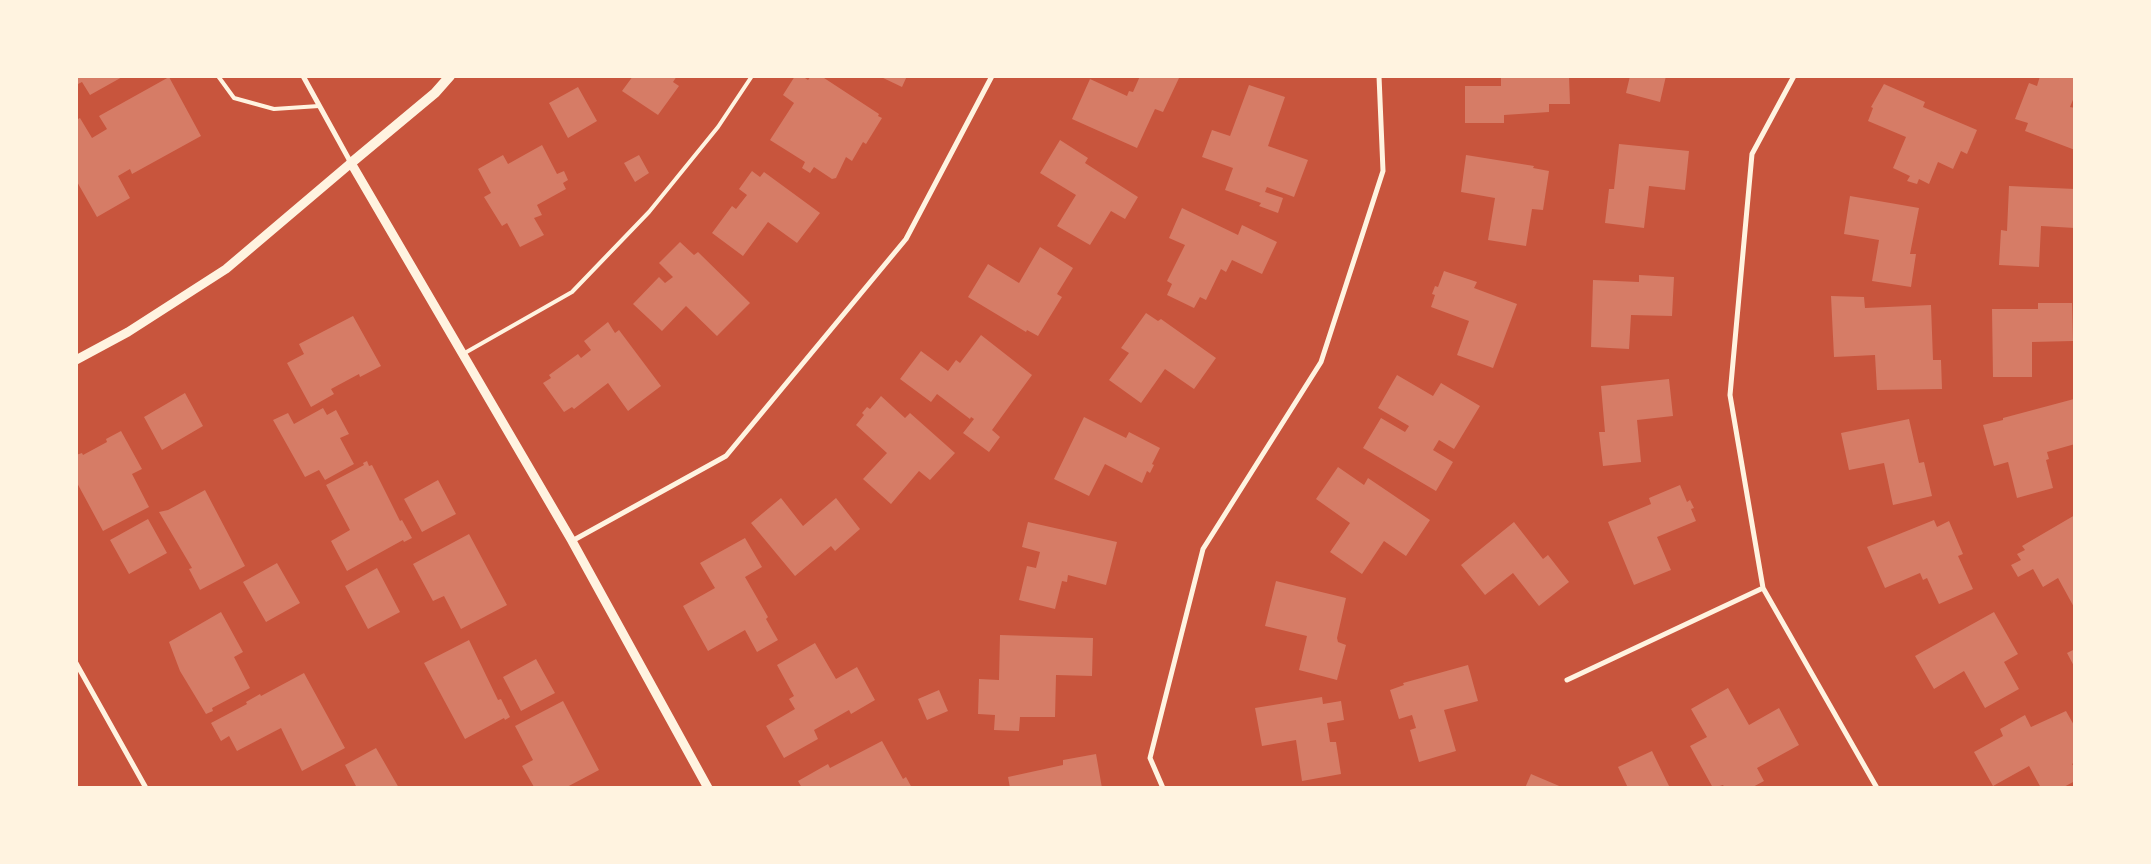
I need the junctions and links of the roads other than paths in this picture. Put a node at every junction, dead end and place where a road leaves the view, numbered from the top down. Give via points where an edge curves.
1 (218, 76) edge
2 (303, 76) edge
3 (450, 76) edge
4 (752, 76) edge
5 (992, 76) edge
6 (1379, 76) edge
7 (1794, 76) edge
8 (319, 106) junction
9 (351, 163) junction
10 (463, 354) junction
11 (76, 360) edge
12 (572, 541) junction
13 (1763, 588) junction
14 (76, 663) edge
15 (1566, 680) dead end
16 (146, 788) edge
17 (708, 788) edge
18 (1163, 788) edge
19 (1877, 788) edge

1 - 8 lane via 234,98 274,109
2 - 8 street
3 - 9 main road via 435,93
4 - 10 lane via 718,127 649,212 572,292
5 - 12 street via 906,239 726,456
6 - 18 street via 1382,171 1321,362 1203,549 1150,758
7 - 13 street via 1752,154 1730,395
8 - 9 street
9 - 10 street
9 - 11 street via 226,269 128,332
10 - 12 street
12 - 17 street
13 - 15 street
13 - 19 street
14 - 16 street

